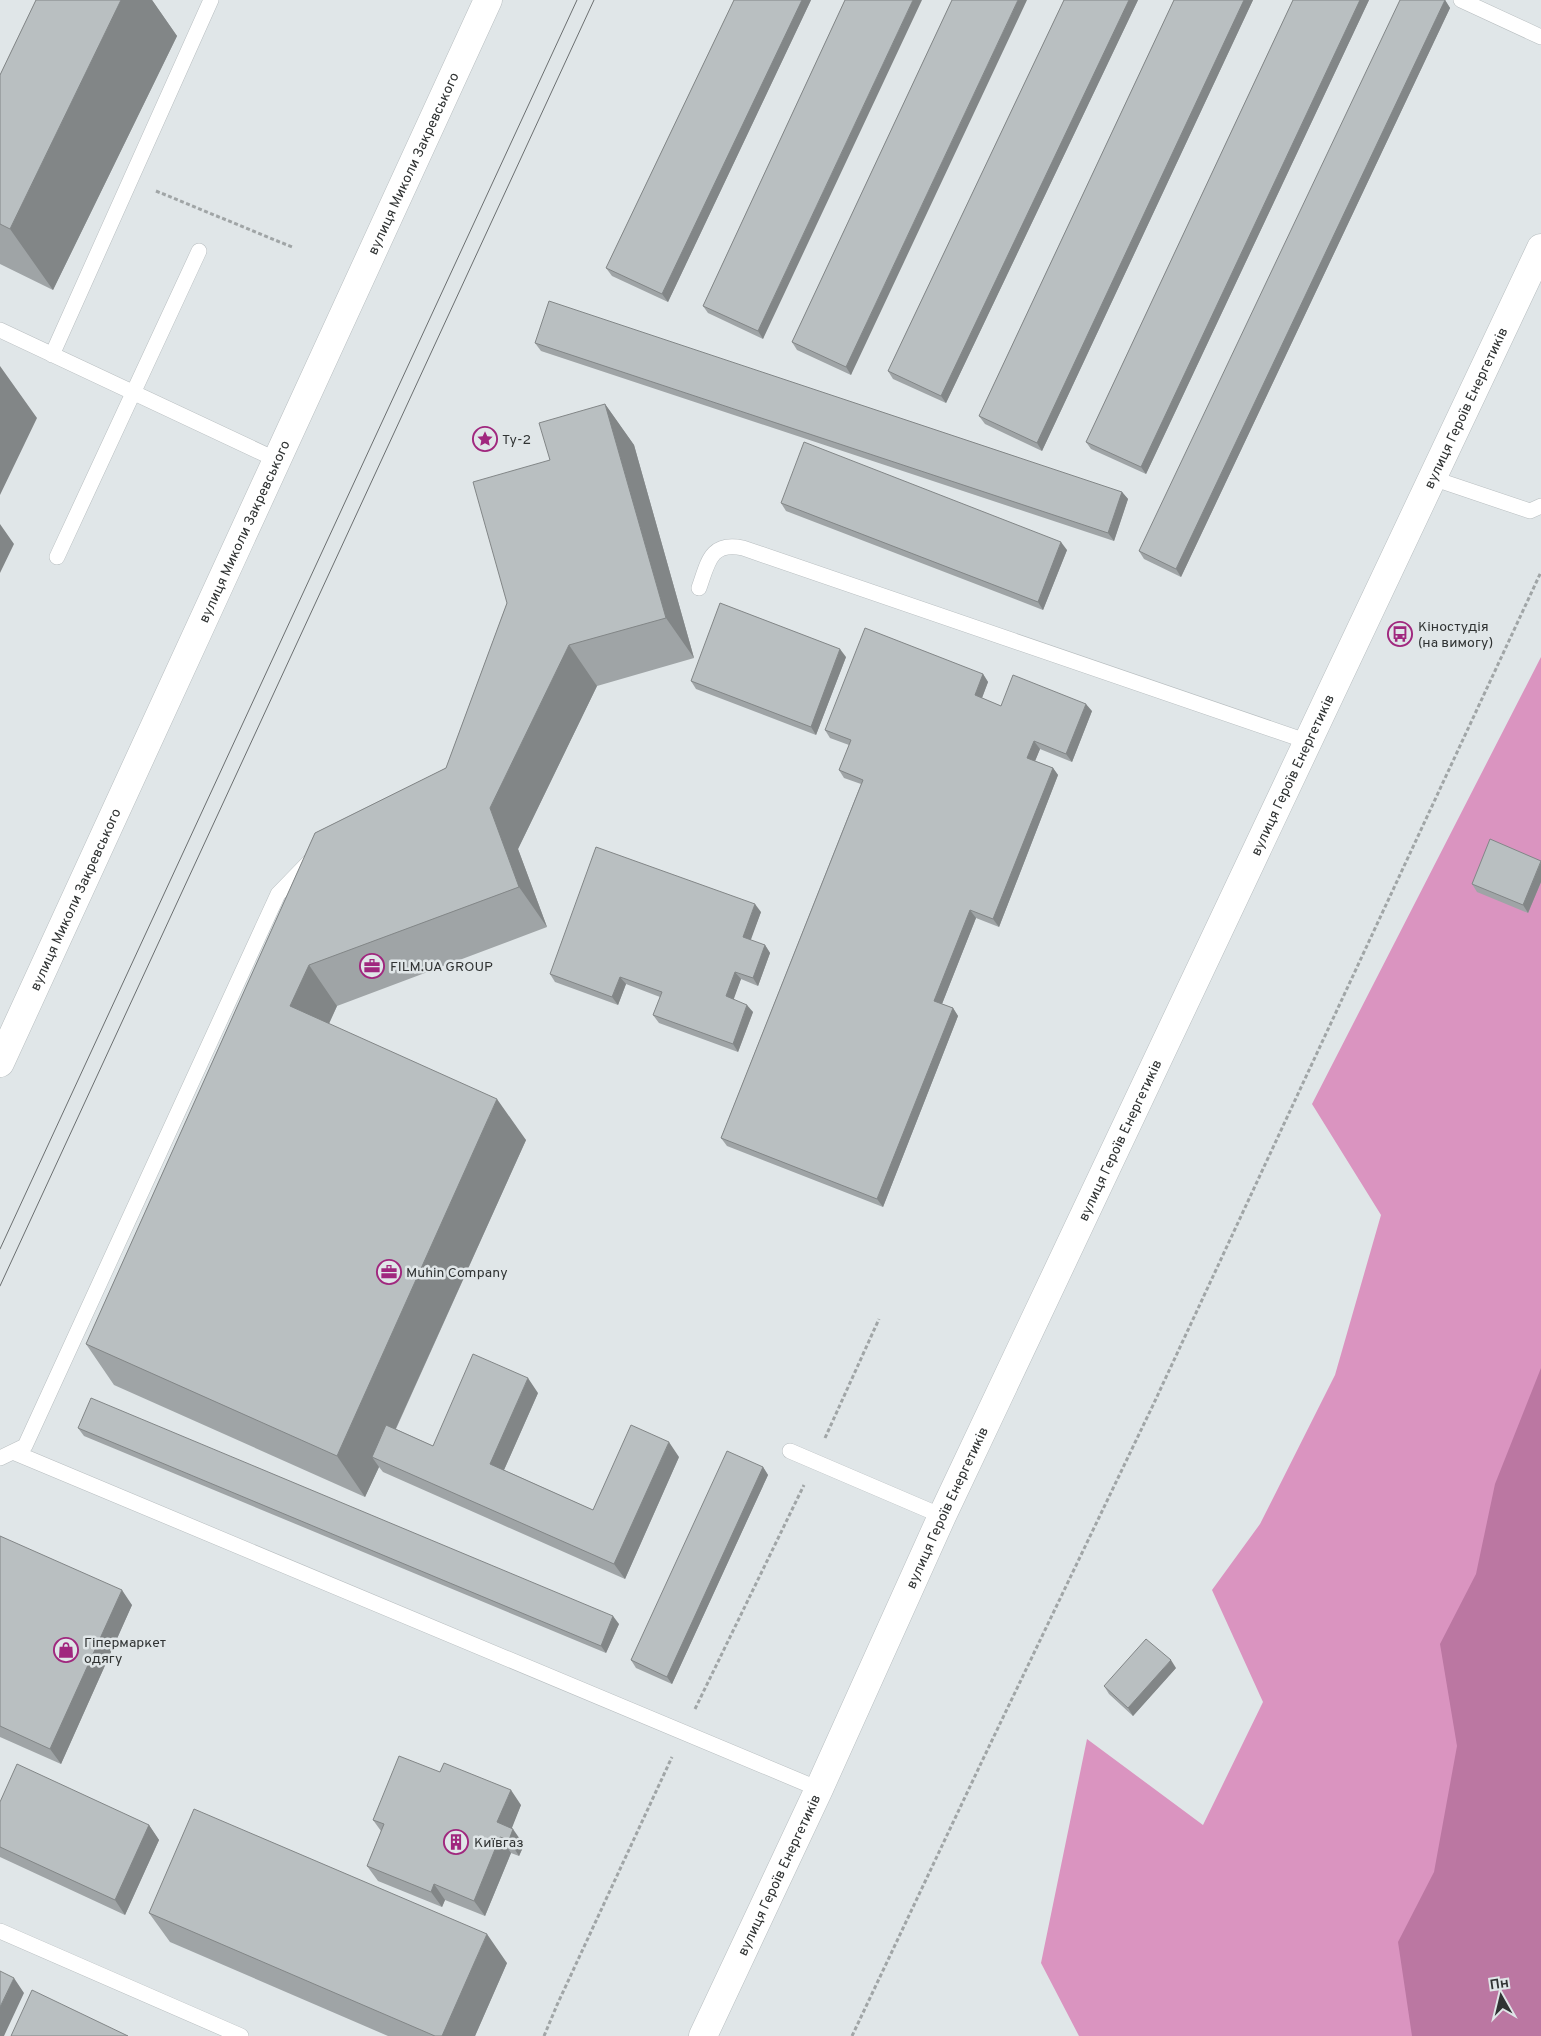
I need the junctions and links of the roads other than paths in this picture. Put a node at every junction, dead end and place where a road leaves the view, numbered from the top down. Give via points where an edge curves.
1 (211, 0) edge
2 (488, 0) edge
3 (1462, 0) edge
4 (1541, 36) edge
5 (1541, 248) edge
6 (199, 250) dead end
7 (0, 330) edge
8 (52, 355) junction
9 (133, 392) junction
10 (277, 460) junction
11 (1432, 478) junction
12 (1541, 506) edge
13 (57, 557) dead end
14 (699, 588) dead end
15 (1309, 742) junction
16 (323, 850) edge
17 (0, 1063) edge
18 (790, 1451) dead end
19 (7, 1455) edge
20 (942, 1516) junction
21 (818, 1789) junction
22 (0, 1932) edge
23 (241, 2036) edge
24 (703, 2036) edge

1 - 8 lane
2 - 10 street, вулиця Миколи Закревського
3 - 4 lane
5 - 11 street, вулиця Героїв Енергетиків
6 - 9 lane
7 - 8 lane
8 - 9 lane
9 - 10 lane
9 - 13 lane
10 - 17 street, вулиця Миколи Закревського
11 - 12 lane via 1530,511
11 - 15 street, вулиця Героїв Енергетиків
14 - 15 lane via 713,554 729,545 743,548
15 - 20 street, вулиця Героїв Енергетиків
16 - 19 lane via 278,894 25,1446
18 - 20 lane
19 - 21 lane
20 - 21 street, вулиця Героїв Енергетиків
21 - 24 street, вулиця Героїв Енергетиків
22 - 23 lane

